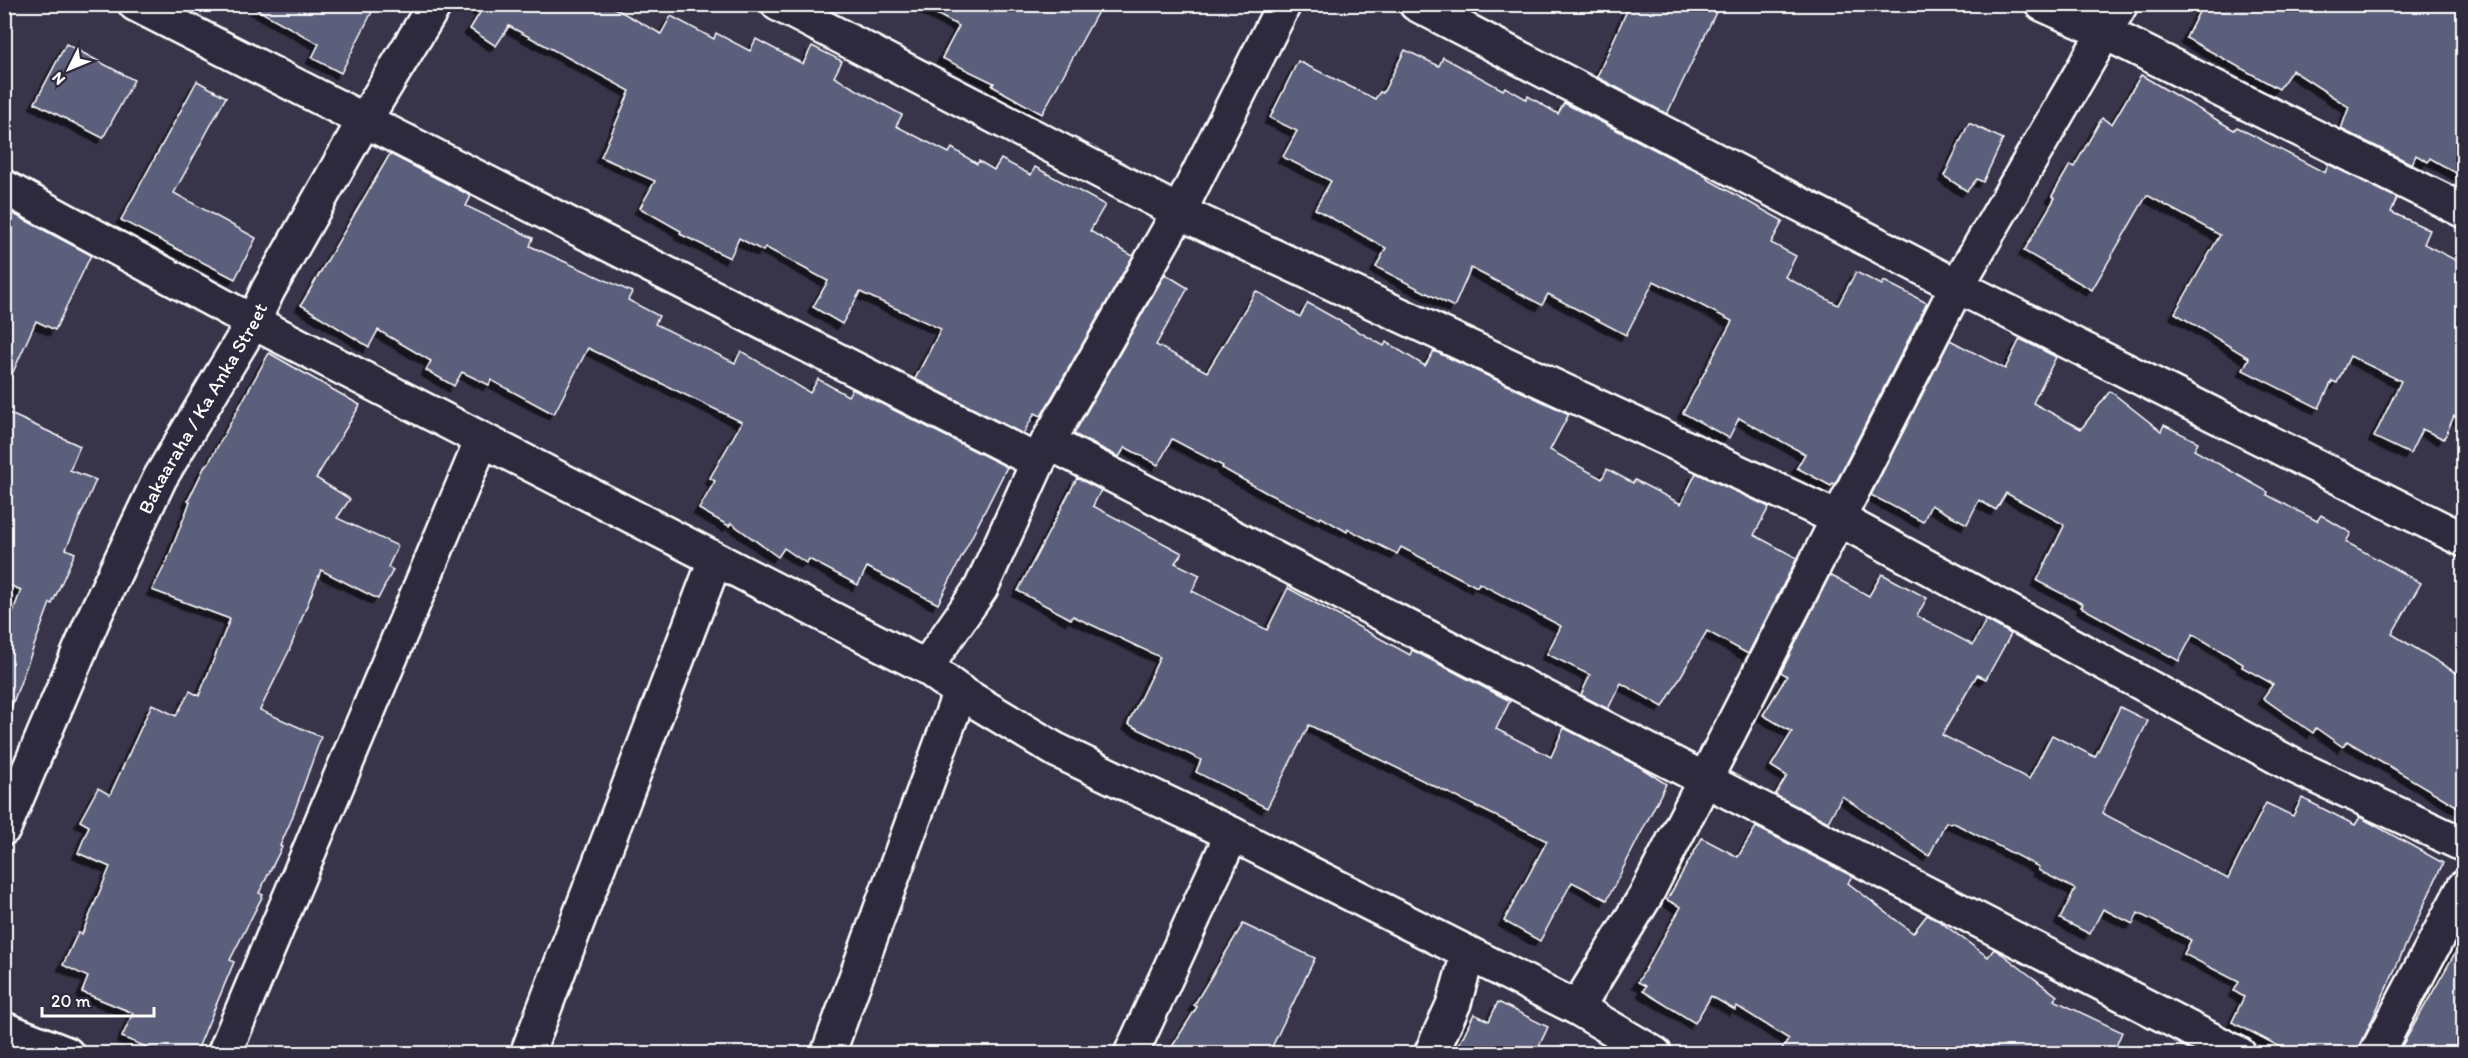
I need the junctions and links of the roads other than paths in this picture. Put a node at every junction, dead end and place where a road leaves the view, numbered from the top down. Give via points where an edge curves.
1 (135, 4) edge
2 (435, 4) edge
3 (778, 4) edge
4 (1284, 4) edge
5 (1416, 4) edge
6 (2042, 4) edge
7 (2121, 4) edge
8 (2104, 32) junction
9 (364, 121) junction
10 (4, 187) edge
11 (1179, 212) junction
12 (2463, 212) edge
13 (1957, 286) junction
14 (253, 322) junction
15 (482, 440) junction
16 (1043, 452) junction
17 (1839, 519) junction
18 (2463, 540) edge
19 (715, 560) junction
20 (926, 667) junction
21 (960, 692) junction
22 (1706, 778) junction
23 (4, 828) edge
24 (1232, 834) junction
25 (2463, 845) edge
26 (2463, 887) edge
27 (1468, 954) junction
28 (1577, 1008) junction
29 (4, 1029) edge
30 (67, 1053) edge
31 (224, 1053) edge
32 (527, 1053) edge
33 (828, 1053) edge
34 (1131, 1053) edge
35 (1431, 1053) edge
36 (1655, 1053) edge
37 (2239, 1053) edge
38 (2376, 1053) edge

1 - 9 street
2 - 9 street, Bakaaraha / Ka Anka Street
3 - 11 street
4 - 11 street
5 - 13 street
6 - 8 street
7 - 8 street
8 - 12 street
8 - 13 street
9 - 14 street, Bakaaraha / Ka Anka Street
9 - 16 street
10 - 14 street
11 - 16 street
11 - 17 street
13 - 17 street
13 - 18 street
14 - 15 street
14 - 23 street, Bakaaraha / Ka Anka Street via 160,478 94,617
15 - 19 street
15 - 31 street
16 - 20 street via 981,588
16 - 22 street
17 - 22 street
17 - 25 street via 2294,766
19 - 20 street
19 - 32 street
20 - 21 street
21 - 24 street via 1056,750
21 - 33 street
22 - 28 street via 1646,895
22 - 37 street via 2079,974
24 - 27 street
24 - 34 street
26 - 38 street
27 - 28 street
27 - 35 street via 1454,1003
28 - 36 street
29 - 30 street

